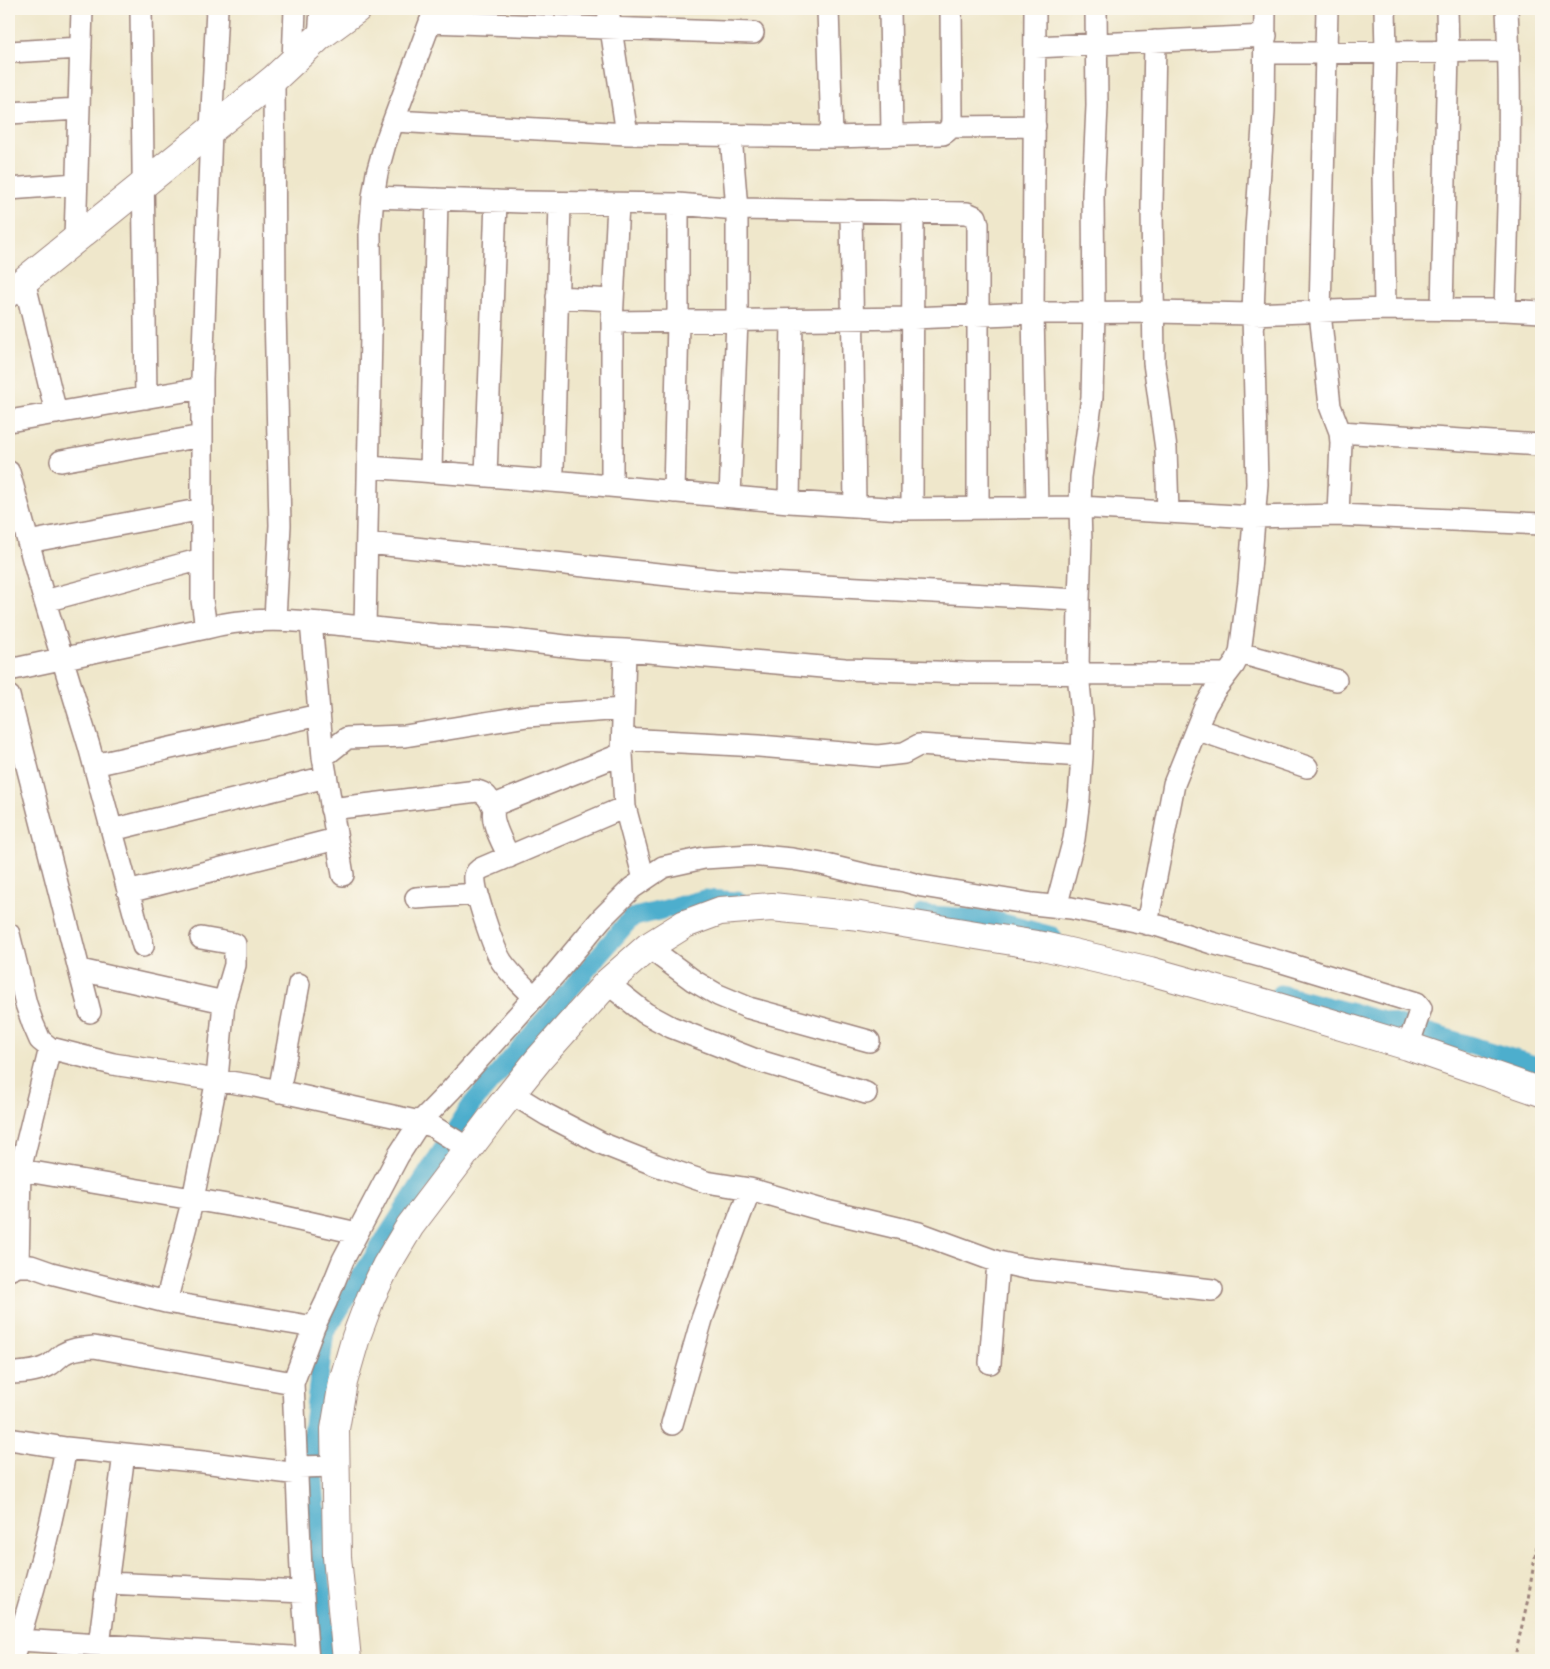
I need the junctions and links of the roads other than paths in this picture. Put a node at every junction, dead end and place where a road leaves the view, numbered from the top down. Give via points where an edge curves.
1 (82, 9) edge
2 (141, 9) edge
3 (217, 9) edge
4 (295, 9) edge
5 (321, 9) edge
6 (357, 9) edge
7 (828, 9) edge
8 (890, 9) edge
9 (951, 9) edge
10 (1035, 9) edge
11 (1096, 9) edge
12 (1265, 9) edge
13 (1327, 9) edge
14 (1385, 9) edge
15 (1447, 9) edge
16 (1507, 9) edge
17 (433, 15) edge
18 (610, 18) edge
19 (753, 33) dead end
20 (319, 37) junction
21 (1155, 41) junction
22 (1097, 44) junction
23 (1265, 44) junction
24 (1035, 46) junction
25 (81, 48) junction
26 (1509, 51) junction
27 (9, 52) edge
28 (1386, 52) junction
29 (1448, 52) junction
30 (1327, 53) junction
31 (283, 70) junction
32 (79, 109) junction
33 (9, 113) edge
34 (394, 121) junction
35 (1035, 126) junction
36 (950, 127) junction
37 (211, 130) junction
38 (627, 134) junction
39 (892, 134) junction
40 (732, 136) junction
41 (832, 137) junction
42 (76, 184) junction
43 (142, 184) junction
44 (9, 189) edge
45 (373, 197) junction
46 (437, 199) junction
47 (496, 201) junction
48 (560, 203) junction
49 (618, 204) junction
50 (678, 204) junction
51 (737, 209) junction
52 (851, 210) junction
53 (914, 211) junction
54 (75, 240) junction
55 (16, 286) edge
56 (557, 297) junction
57 (613, 300) junction
58 (1385, 309) junction
59 (1442, 309) junction
60 (1505, 310) junction
61 (1154, 312) junction
62 (1541, 312) edge
63 (1033, 313) junction
64 (1094, 313) junction
65 (1320, 313) junction
66 (1253, 314) junction
67 (979, 316) junction
68 (914, 318) junction
69 (853, 319) junction
70 (737, 320) junction
71 (792, 320) junction
72 (678, 321) junction
73 (612, 322) junction
74 (202, 388) junction
75 (146, 398) junction
76 (56, 413) junction
77 (9, 422) edge
78 (1340, 432) junction
79 (202, 436) junction
80 (1541, 445) edge
81 (61, 461) dead end
82 (368, 467) junction
83 (9, 472) edge
84 (431, 472) junction
85 (486, 476) junction
86 (551, 480) junction
87 (612, 486) junction
88 (674, 492) junction
89 (730, 496) junction
90 (789, 502) junction
91 (855, 506) junction
92 (1036, 507) junction
93 (1080, 507) junction
94 (978, 508) junction
95 (202, 509) junction
96 (912, 509) junction
97 (1168, 512) junction
98 (1338, 515) junction
99 (1254, 517) junction
100 (1541, 524) edge
101 (28, 542) junction
102 (368, 543) junction
103 (202, 559) junction
104 (1079, 600) junction
105 (45, 601) junction
106 (274, 619) junction
107 (311, 622) junction
108 (365, 627) junction
109 (206, 628) junction
110 (626, 650) junction
111 (1240, 653) junction
112 (62, 658) junction
113 (9, 670) edge
114 (1078, 673) junction
115 (1226, 674) junction
116 (1336, 680) dead end
117 (9, 696) edge
118 (623, 709) junction
119 (319, 715) junction
120 (1196, 729) junction
121 (622, 747) junction
122 (1082, 756) junction
123 (94, 765) junction
124 (324, 767) junction
125 (1307, 767) dead end
126 (625, 807) junction
127 (494, 808) junction
128 (331, 809) junction
129 (112, 830) junction
130 (336, 840) junction
131 (508, 856) junction
132 (343, 875) dead end
133 (644, 879) junction
134 (128, 892) junction
135 (478, 894) junction
136 (416, 898) dead end
137 (1056, 907) junction
138 (1147, 924) junction
139 (9, 934) edge
140 (201, 938) dead end
141 (143, 946) dead end
142 (648, 947) junction
143 (80, 970) junction
144 (607, 983) junction
145 (299, 984) dead end
146 (534, 997) junction
147 (224, 1002) junction
148 (90, 1012) dead end
149 (1410, 1040) junction
150 (869, 1041) dead end
151 (50, 1048) junction
152 (217, 1079) junction
153 (279, 1092) junction
154 (1541, 1092) edge
155 (511, 1093) junction
156 (866, 1094) dead end
157 (426, 1124) junction
158 (463, 1146) junction
159 (14, 1169) edge
160 (750, 1189) junction
161 (193, 1199) junction
162 (357, 1232) junction
163 (998, 1262) junction
164 (13, 1268) edge
165 (1212, 1290) dead end
166 (166, 1302) junction
167 (314, 1327) junction
168 (990, 1363) dead end
169 (9, 1373) edge
170 (294, 1383) junction
171 (672, 1424) dead end
172 (9, 1439) edge
173 (66, 1448) junction
174 (124, 1454) junction
175 (312, 1468) junction
176 (107, 1583) junction
177 (303, 1592) junction
178 (19, 1640) junction
179 (98, 1645) junction
180 (308, 1659) edge
181 (12, 1660) edge
182 (347, 1660) edge

1 - 25 street
2 - 43 street
3 - 37 street
4 - 31 street
5 - 20 street
6 - 20 street
7 - 41 street
8 - 39 street
9 - 36 street
10 - 24 street
11 - 22 street
12 - 23 street
13 - 30 street
14 - 28 street
15 - 29 street
16 - 26 street
17 - 18 street
17 - 34 street
18 - 19 street
18 - 38 street
20 - 31 street
21 - 22 street
21 - 23 street
21 - 61 street
22 - 24 street
22 - 64 street
23 - 30 street
23 - 66 street
24 - 35 street
25 - 27 street
25 - 32 street
26 - 29 street
26 - 60 street
28 - 29 street
28 - 30 street
28 - 58 street via 1383,174
29 - 59 street
30 - 65 street
31 - 37 street
31 - 106 street via 275,321 280,525
32 - 33 street
32 - 42 street
34 - 38 street
34 - 45 street via 382,154
35 - 36 street
35 - 63 street
36 - 39 street via 943,134
37 - 43 street
37 - 74 street
38 - 40 street
39 - 41 street
40 - 41 street
40 - 51 street
42 - 44 street
42 - 54 street
43 - 54 street
43 - 75 street
45 - 46 street
45 - 82 street
46 - 47 street
46 - 84 street
47 - 48 street
47 - 85 street
48 - 49 street
48 - 56 street
49 - 50 street
49 - 57 street
50 - 51 street
50 - 72 street
51 - 52 street
51 - 70 street
52 - 53 street
52 - 69 street
53 - 67 street via 967,213 976,217
53 - 68 street
54 - 55 street
55 - 76 street
56 - 57 street
56 - 86 street
57 - 73 street
58 - 59 street
58 - 65 street
59 - 60 street
60 - 62 street
61 - 64 street
61 - 66 street
61 - 97 street via 1154,363 1166,449
63 - 64 street
63 - 67 street
63 - 92 street
64 - 93 street via 1092,397
65 - 66 street
65 - 78 street via 1330,406
66 - 99 street via 1257,484
67 - 68 street
67 - 94 street
68 - 69 street
68 - 96 street
69 - 71 street
69 - 91 street
70 - 71 street
70 - 72 street
70 - 89 street
71 - 90 street
72 - 73 street
72 - 88 street
73 - 87 street
74 - 75 street
74 - 79 street
75 - 76 street
76 - 77 street
78 - 80 street
78 - 98 street
79 - 81 street
79 - 95 street
82 - 84 street
82 - 102 street
83 - 101 street
84 - 85 street
85 - 86 street
86 - 87 street
87 - 88 street
88 - 89 street
89 - 90 street
90 - 91 street
91 - 96 street
92 - 93 street
92 - 94 street
93 - 97 street
93 - 104 street
94 - 96 street
95 - 101 street
95 - 103 street
97 - 99 street
98 - 99 street
98 - 100 street
99 - 111 street
101 - 105 street
102 - 104 street via 715,580
102 - 108 street
103 - 105 street
103 - 109 street
104 - 114 street
105 - 112 street
106 - 107 street
106 - 109 street via 228,622
107 - 108 street
107 - 119 street
108 - 110 street
109 - 112 street
110 - 114 street via 845,669
110 - 118 street
111 - 115 street
111 - 116 street
112 - 113 street
112 - 123 street
114 - 115 street
114 - 122 street
115 - 120 street via 1205,707
117 - 143 street
118 - 121 street
118 - 124 street via 527,716 405,736 347,738
119 - 123 street
119 - 124 street
120 - 125 street
120 - 138 street via 1174,784
121 - 122 street via 759,746 878,756 904,753 919,746
121 - 126 street
121 - 127 street
122 - 137 street via 1074,839
123 - 129 street
124 - 128 street
124 - 129 street
126 - 131 street
126 - 133 street
127 - 128 street via 487,795 477,791
127 - 131 street via 494,821
128 - 130 street
129 - 134 street
130 - 132 street
130 - 134 street
131 - 135 street via 477,871
133 - 137 street via 663,866 684,861 751,854
133 - 146 street via 601,918
134 - 141 street
135 - 136 street
135 - 146 street via 492,943 502,962
137 - 138 street
138 - 149 street via 1417,1003 1421,1008
139 - 151 street via 33,1024 40,1040
140 - 147 street via 235,944 235,965
142 - 144 street
142 - 149 street via 685,924 720,911 772,907 860,916 1043,946
142 - 150 street via 718,995 749,1008
143 - 147 street
143 - 148 street
144 - 155 street
144 - 156 street via 645,1013 671,1027 756,1060
145 - 153 street
146 - 157 street via 451,1090
147 - 152 street
149 - 154 street
151 - 152 street via 113,1064
151 - 159 street
152 - 153 street
152 - 161 street
153 - 157 street
155 - 158 street
155 - 160 street via 547,1116 603,1144 706,1182
157 - 158 street
157 - 162 street via 398,1156
158 - 175 street via 410,1226 371,1297 343,1382 335,1429
159 - 161 street
159 - 164 street
160 - 163 street via 919,1233
160 - 171 street via 702,1319
161 - 162 street
161 - 166 street
162 - 167 street
163 - 165 street
163 - 168 street
164 - 166 street via 31,1266
166 - 167 street
167 - 170 street
169 - 170 street via 40,1369 76,1348 94,1347
170 - 175 street
172 - 173 street
173 - 174 street
173 - 178 street via 45,1548
174 - 175 street
174 - 176 street
175 - 177 street
175 - 182 street via 337,1557
176 - 177 street
176 - 179 street
177 - 180 street
178 - 179 street
178 - 181 street
179 - 180 street

